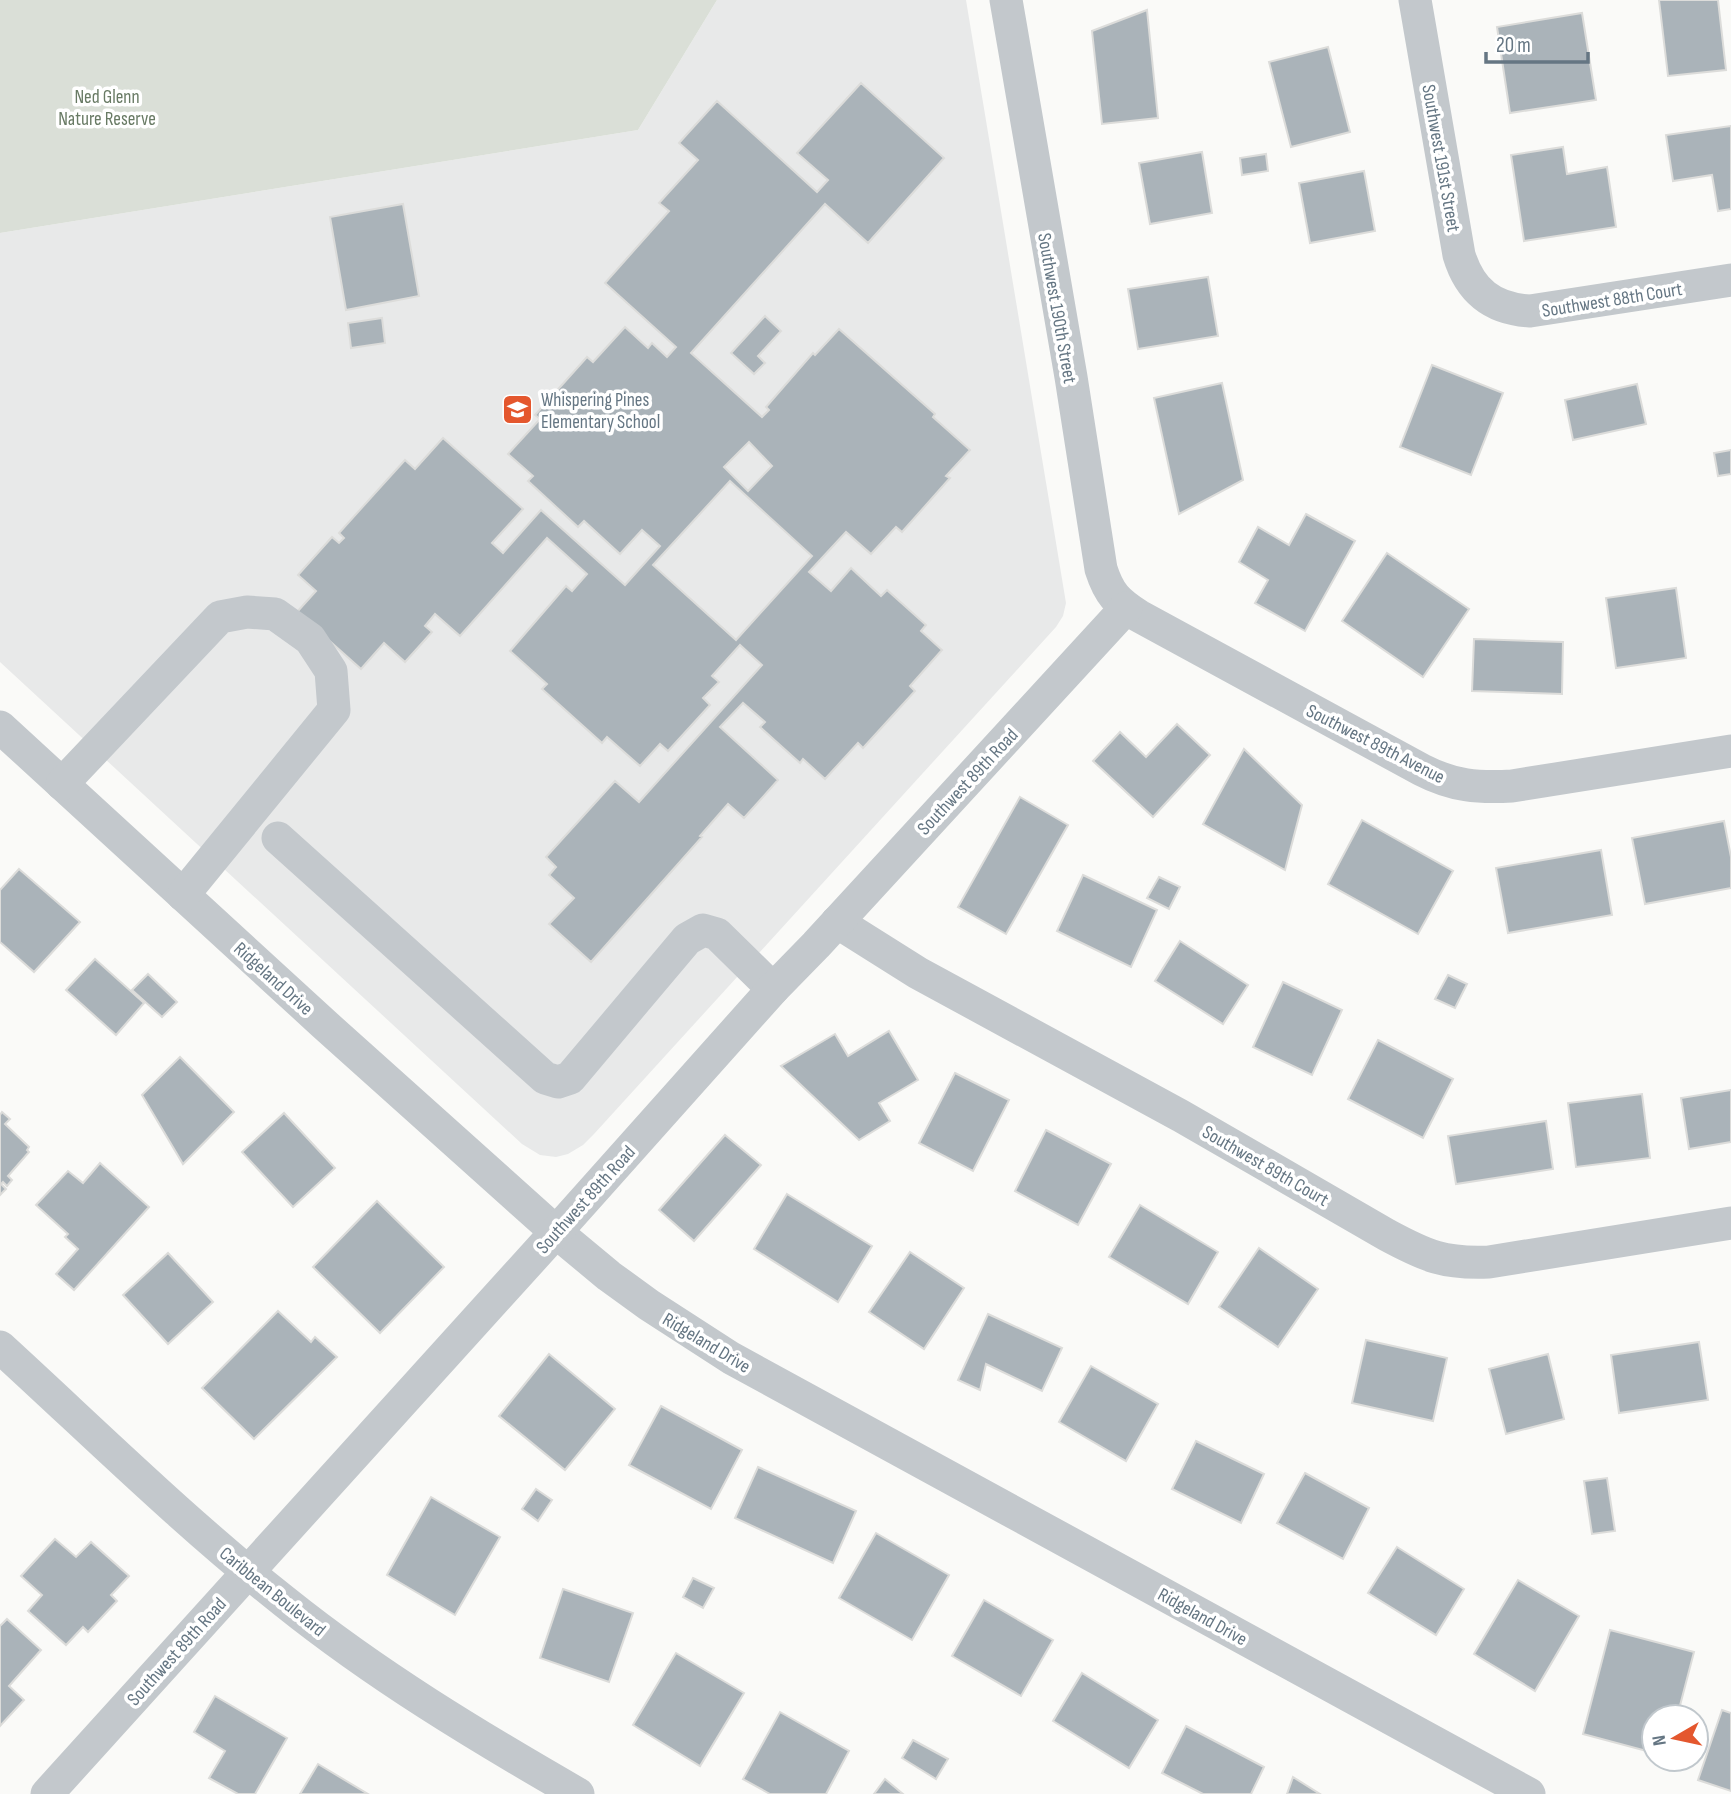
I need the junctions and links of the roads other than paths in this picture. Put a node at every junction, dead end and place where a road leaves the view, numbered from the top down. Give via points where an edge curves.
1 (1006, 0) edge
2 (1415, 0) edge
3 (1731, 280) edge
4 (1495, 303) joint
5 (1126, 608) junction
6 (0, 727) edge
7 (1731, 751) edge
8 (62, 783) junction
9 (278, 838) dead end
10 (183, 895) junction
11 (837, 922) junction
12 (772, 989) junction
13 (1731, 1223) edge
14 (556, 1232) junction
15 (0, 1348) edge
16 (247, 1572) junction
17 (47, 1794) edge
18 (578, 1794) edge
19 (1529, 1794) edge

1 - 5 street, Southwest 190th Street via 1101,569 1115,599
2 - 4 street, Southwest 191st Street via 1459,255 1473,286
3 - 4 street, Southwest 88th Court via 1543,310 1516,310
5 - 7 street, Southwest 89th Avenue via 1422,771 1454,783 1490,787 1538,783
5 - 11 street, Southwest 89th Road
6 - 8 street, Ridgeland Drive
8 - 10 street, Ridgeland Drive
8 - 10 street via 220,617 247,612 275,614 310,639 331,671 334,710
9 - 12 street via 545,1079 558,1082 570,1078 687,939 703,930 717,934
10 - 14 street, Ridgeland Drive
11 - 12 street, Southwest 89th Road
11 - 13 street, Southwest 89th Court via 928,979 1181,1115 1387,1235 1440,1259 1457,1263 1506,1260
12 - 14 street, Southwest 89th Road
14 - 16 street, Southwest 89th Road
14 - 19 street, Ridgeland Drive via 649,1305 731,1358
15 - 16 street, Caribbean Boulevard
16 - 17 street, Southwest 89th Road
16 - 18 street, Caribbean Boulevard via 375,1669

